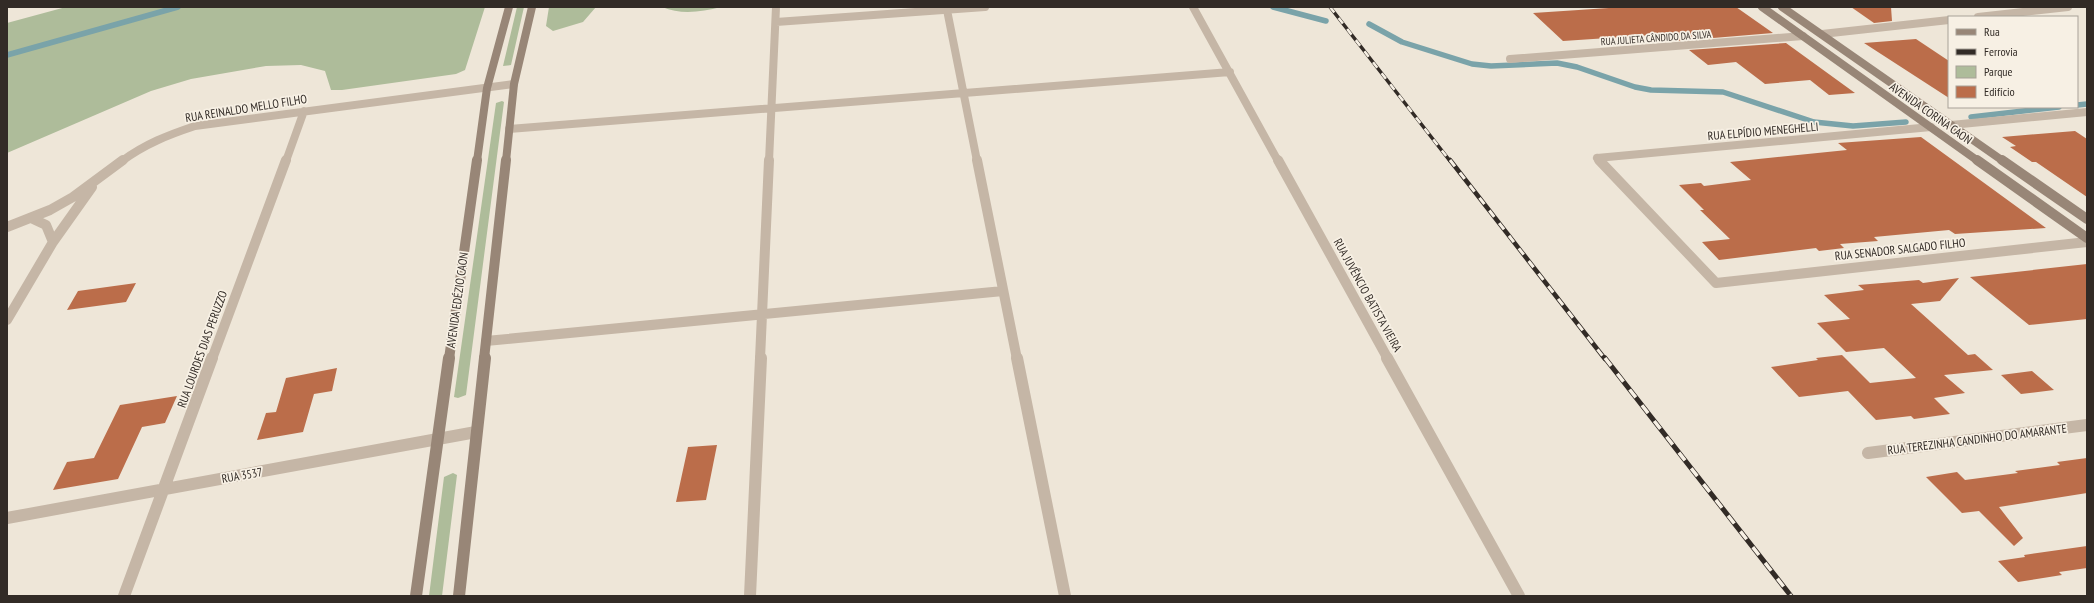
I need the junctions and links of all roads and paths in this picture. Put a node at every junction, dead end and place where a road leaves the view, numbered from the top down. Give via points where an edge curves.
1 (509, 7) edge
2 (532, 7) edge
3 (776, 7) edge
4 (985, 7) edge
5 (1193, 7) edge
6 (1762, 7) edge
7 (1782, 7) edge
8 (2068, 7) edge
9 (946, 10) junction
10 (1987, 16) edge
11 (1948, 20) edge
12 (776, 22) junction
13 (1822, 34) junction
14 (1803, 36) junction
15 (1510, 59) dead end
16 (1230, 72) junction
17 (514, 84) junction
18 (487, 88) junction
19 (963, 93) junction
20 (772, 108) junction
21 (304, 111) junction
22 (2087, 112) edge
23 (1951, 125) junction
24 (1931, 127) junction
25 (509, 129) junction
26 (96, 181) junction
27 (32, 218) junction
28 (2087, 219) edge
29 (7, 227) edge
30 (2087, 238) edge
31 (53, 242) junction
32 (2087, 242) edge
33 (1716, 283) joint
34 (1003, 291) junction
35 (762, 314) junction
36 (7, 320) edge
37 (486, 341) junction
38 (2087, 425) edge
39 (476, 432) junction
40 (438, 439) junction
41 (1868, 453) dead end
42 (164, 489) junction
43 (7, 518) edge
44 (124, 596) edge
45 (416, 596) edge
46 (459, 596) edge
47 (750, 596) edge
48 (1065, 596) edge
49 (1519, 596) edge

1 - 18 main road, AVENIDA EDÉZIO CAON
2 - 17 main road
3 - 12 street
4 - 9 street
5 - 16 street, RUA JUVÊNCIO BATISTA VIEIRA
6 - 14 main road, AVENIDA CORINA CAON
7 - 13 main road, AVENIDA CORINA CAON
8 - 10 street
9 - 12 street
9 - 19 street
11 - 13 street
12 - 20 street
13 - 23 main road, AVENIDA CORINA CAON
14 - 15 street, RUA JULIETA CÂNDIDO DA SILVA
14 - 24 main road, AVENIDA CORINA CAON
16 - 19 street
16 - 49 street, RUA JUVÊNCIO BATISTA VIEIRA
17 - 18 street, RUA REINALDO MELLO FILHO
17 - 25 main road
18 - 21 street, RUA REINALDO MELLO FILHO
18 - 40 main road, AVENIDA EDÉZIO CAON
19 - 20 street
19 - 34 street
20 - 25 street
20 - 35 street
21 - 26 street, RUA REINALDO MELLO FILHO via 219,122 176,132 138,149
21 - 42 street, RUA LOURDES DIAS PERUZZO
22 - 23 street
23 - 28 main road, AVENIDA CORINA CAON
24 - 30 main road, AVENIDA CORINA CAON
24 - 33 street, RUA ELPÍDIO MENEGHELLI via 1597,158
25 - 37 main road
26 - 27 street, RUA REINALDO MELLO FILHO via 73,197
26 - 31 street
27 - 29 street, RUA REINALDO MELLO FILHO
27 - 31 street via 46,225
31 - 36 street
32 - 33 street, RUA SENADOR SALGADO FILHO
34 - 35 street
34 - 48 street
35 - 37 street
35 - 47 street
37 - 39 main road
38 - 41 street, RUA TEREZINHA CANDINHO DO AMARANTE
39 - 40 street, RUA 3537
39 - 46 main road
40 - 42 street, RUA 3537
40 - 45 main road, AVENIDA EDÉZIO CAON
42 - 43 street, RUA 3537
42 - 44 street, RUA LOURDES DIAS PERUZZO

